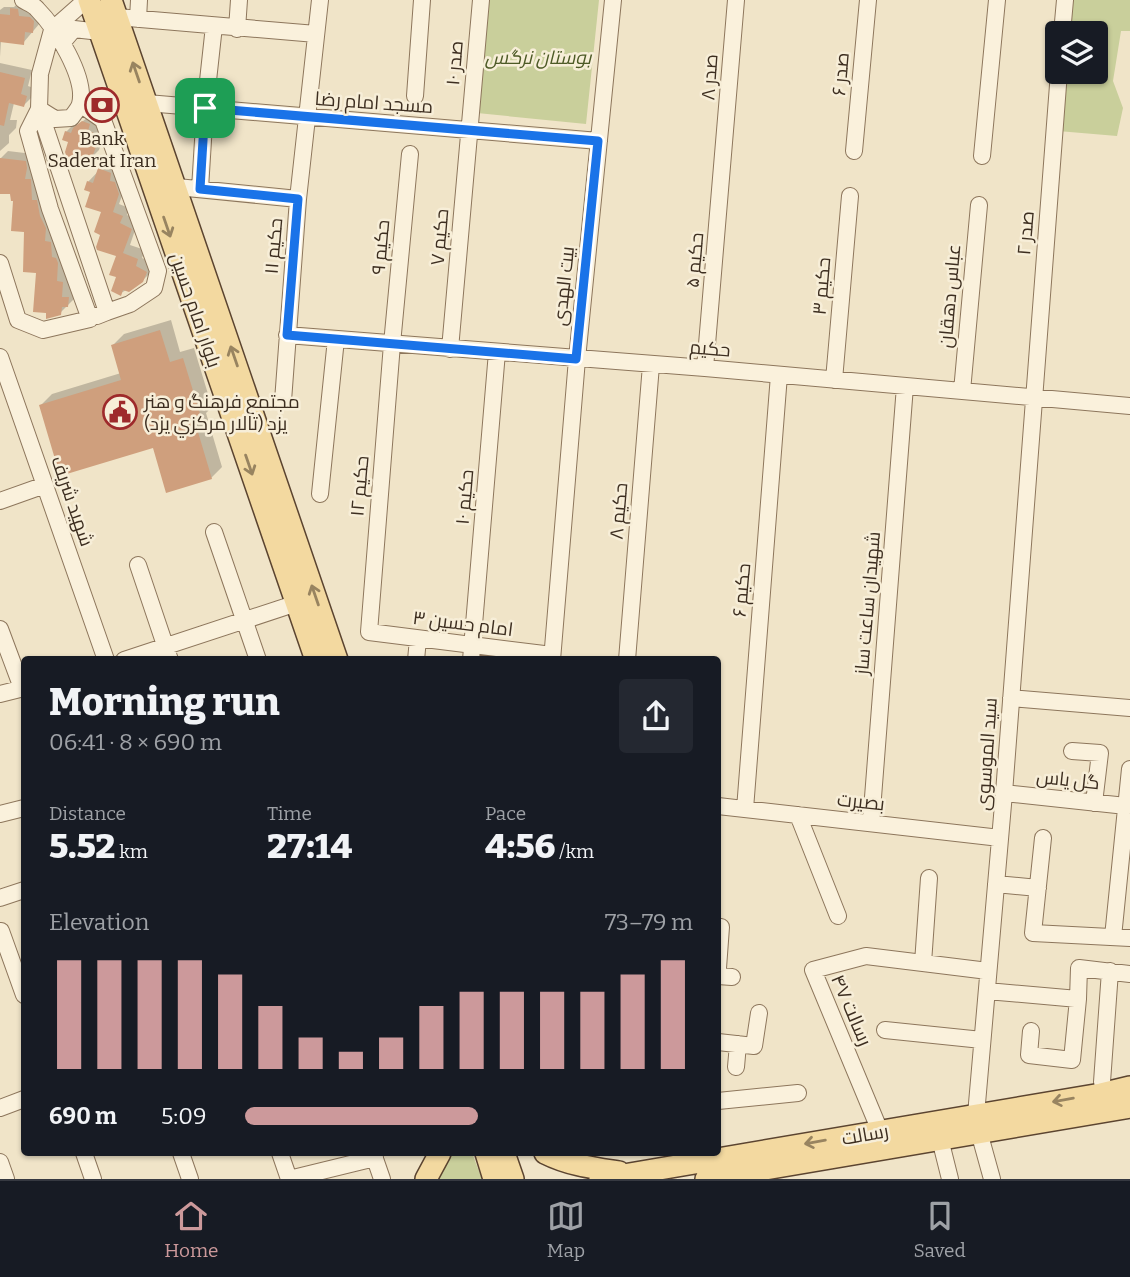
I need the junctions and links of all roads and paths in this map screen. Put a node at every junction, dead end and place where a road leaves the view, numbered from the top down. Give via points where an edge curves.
1 (23, 0) edge
2 (88, 0) edge
3 (139, 0) edge
4 (239, 0) edge
5 (320, 0) edge
6 (422, 0) edge
7 (481, 0) edge
8 (613, 0) edge
9 (736, 0) edge
10 (868, 0) edge
11 (997, 0) edge
12 (1065, 0) edge
13 (122, 12) edge
14 (1063, 21) edge
15 (214, 26) junction
16 (237, 29) junction
17 (100, 32) junction
18 (316, 34) junction
19 (57, 36) junction
20 (1058, 84) edge
21 (415, 96) dead end
22 (147, 103) junction
23 (80, 104) junction
24 (205, 108) junction
25 (39, 109) junction
26 (309, 118) junction
27 (470, 129) junction
28 (598, 141) junction
29 (854, 151) dead end
30 (410, 154) dead end
31 (982, 156) dead end
32 (724, 157) joint
33 (61, 181) junction
34 (44, 186) junction
35 (177, 187) junction
36 (200, 189) junction
37 (156, 195) junction
38 (850, 196) dead end
39 (298, 199) junction
40 (979, 205) dead end
41 (0, 263) edge
42 (107, 312) junction
43 (90, 319) junction
44 (287, 335) junction
45 (336, 339) junction
46 (392, 344) junction
47 (450, 349) junction
48 (498, 352) junction
49 (0, 357) edge
50 (576, 359) junction
51 (651, 365) junction
52 (705, 368) junction
53 (779, 375) junction
54 (835, 380) junction
55 (905, 386) junction
56 (962, 391) junction
57 (1033, 397) junction
58 (283, 401) dead end
59 (1130, 406) edge
60 (45, 485) junction
61 (320, 494) dead end
62 (0, 501) edge
63 (214, 532) dead end
64 (138, 565) dead end
65 (297, 603) junction
66 (245, 620) junction
67 (0, 629) edge
68 (369, 632) joint
69 (418, 639) junction
70 (167, 653) edge
71 (471, 653) edge
72 (105, 656) edge
73 (149, 656) edge
74 (257, 656) edge
75 (315, 656) edge
76 (336, 656) edge
77 (416, 656) edge
78 (532, 656) edge
79 (552, 656) edge
80 (627, 656) edge
81 (21, 683) edge
82 (21, 689) edge
83 (0, 694) edge
84 (1011, 698) junction
85 (1130, 708) edge
86 (1072, 751) dead end
87 (1130, 769) edge
88 (1004, 793) junction
89 (1094, 803) junction
90 (721, 806) edge
91 (1126, 806) junction
92 (21, 809) edge
93 (745, 809) junction
94 (0, 814) edge
95 (798, 815) junction
96 (871, 823) junction
97 (1000, 838) junction
98 (1043, 838) dead end
99 (929, 878) dead end
100 (996, 884) junction
101 (1038, 888) junction
102 (21, 891) edge
103 (0, 898) edge
104 (838, 916) dead end
105 (1, 931) edge
106 (1113, 937) junction
107 (1130, 938) edge
108 (923, 963) junction
109 (988, 971) junction
110 (1111, 971) junction
111 (1130, 974) edge
112 (21, 987) edge
113 (987, 991) junction
114 (1078, 999) junction
115 (759, 1013) dead end
116 (885, 1030) dead end
117 (1031, 1031) dead end
118 (982, 1040) junction
119 (721, 1042) edge
120 (746, 1045) junction
121 (736, 1067) dead end
122 (1102, 1082) dead end
123 (1130, 1087) edge
124 (798, 1093) dead end
125 (21, 1100) edge
126 (721, 1101) edge
127 (1130, 1107) edge
128 (0, 1108) edge
129 (978, 1124) junction
130 (880, 1131) junction
131 (940, 1139) junction
132 (85, 1156) edge
133 (182, 1156) edge
134 (281, 1156) edge
135 (374, 1156) edge
136 (438, 1156) edge
137 (487, 1156) edge
138 (505, 1156) edge
139 (551, 1156) edge
140 (708, 1164) edge
141 (797, 1171) edge
142 (631, 1174) junction
143 (93, 1179) edge
144 (190, 1179) edge
145 (289, 1179) edge
146 (382, 1179) edge
147 (426, 1179) edge
148 (494, 1179) edge
149 (513, 1179) edge
150 (600, 1179) edge
151 (950, 1179) edge
152 (992, 1179) edge

1 - 19 street via 36,7
2 - 17 main road, بلوار امام حسین
2 - 19 street
3 - 13 street
4 - 16 street
5 - 18 street, حکیم ۱۱
6 - 21 street
7 - 27 street, صدر ۱۰
8 - 28 street, بیت الهدی
9 - 32 street, صدر ۸
10 - 29 street, صدر ۶
11 - 31 street
12 - 14 street
13 - 15 street
22 -> 13 main road, بلوار امام حسین
15 - 16 street
15 - 24 street
16 - 18 street
17 - 19 street via 74,29
17 - 37 main road, بلوار امام حسین
18 - 26 street, حکیم ۱۱
19 - 23 street via 71,56
19 - 25 street via 40,74
20 - 57 street, صدر ۲
22 - 24 street, مسجد امام رضا
22 - 35 main road, بلوار امام حسین
23 - 25 street via 71,118 55,120
23 - 42 street via 103,120 158,271 154,288 131,304
24 - 26 street, مسجد امام رضا
24 - 36 street
25 - 33 street
25 - 34 street via 28,131
26 - 27 street, مسجد امام رضا
26 - 39 street, حکیم ۱۱
27 - 28 street, مسجد امام رضا
27 - 47 street, حکیم ۷
28 - 50 street, بیت الهدی
30 - 46 street, حکیم ۹
32 - 52 street, حکیم ۵
33 - 34 street
33 - 42 street
34 - 43 street
35 - 36 street
35 - 37 main road
76 -> 35 main road, بلوار امام حسین
36 - 39 street
37 -> 65 main road, بلوار امام حسین
38 - 54 street, حکیم ۳
39 - 44 street, حکیم ۱۱
40 - 56 street, عباس دهقان
41 - 43 street via 18,320 43,330
42 - 43 street
44 - 45 street, حکیم
44 - 58 street, حکیم ۱۱
45 - 46 street, حکیم
45 - 61 street
46 - 47 street, حکیم
46 - 68 street, حکیم ۱۲
47 - 48 street, حکیم
48 - 50 street, حکیم
48 - 71 street, حکیم ۱۰
49 - 60 street, شهید شریف
50 - 51 street, حکیم
50 - 79 street, بیت الهدی
51 - 52 street, حکیم
51 - 80 street, حکیم ۸
52 - 53 street, حکیم
53 - 54 street, حکیم
53 - 93 street, حکیم ۶
54 - 55 street, حکیم
55 - 56 street, حکیم
55 - 96 street, شهیدان ساعت ساز
56 - 57 street, حکیم
57 - 59 street, حکیم
57 - 84 street, سید الموسوی
60 - 62 street
60 - 72 street, شهید شریف
63 - 66 street
64 - 70 street
65 - 66 street
65 - 75 main road, بلوار امام حسین
66 - 70 street
66 - 74 street
67 - 81 street
68 - 69 street, امام حسین ۳
69 - 71 street, امام حسین ۳
69 - 77 street
70 - 73 street
71 - 78 street, امام حسین ۳
82 - 83 street
84 - 85 street
84 - 88 street, سید الموسوی
86 - 89 street via 1100,753
87 - 91 street
88 - 89 street, گل یاس
88 - 97 street, سید الموسوی
89 - 91 street, گل یاس
90 - 93 street, بصیرت
91 - 106 street
92 - 94 street
93 - 95 street, بصیرت
95 - 96 street, بصیرت
95 - 104 street
96 - 97 street, بصیرت
97 - 100 street, سید الموسوی
98 - 101 street
99 - 108 street
100 - 101 street
100 - 109 street, سید الموسوی
101 - 106 street via 1033,933
102 - 103 street
105 - 112 street
106 - 107 street
108 - 109 street
108 - 130 street, رسالت ۴۷ via 866,956 813,970
109 - 113 street, سید الموسوی
110 - 111 street
110 - 114 street via 1079,968
110 - 122 street
113 - 114 street
113 - 118 street, سید الموسوی
114 - 117 street via 1072,1060 1029,1055
115 - 120 street
116 - 118 street
118 - 129 street, سید الموسوی
119 - 120 street
120 - 121 street
123 -> 129 main road, رسالت
124 - 126 street
125 - 128 street
127 - 129 main road, رسالت
129 - 130 main road, رسالت
129 - 131 main road, رسالت
129 - 152 street
130 -> 140 main road, رسالت
131 - 141 main road, رسالت
131 - 151 street
132 - 143 street
133 - 144 street
134 - 145 street
135 - 145 street
135 - 146 street
136 - 147 main road
137 - 148 main road
138 - 149 main road
139 - 142 main road via 587,1168
140 - 141 main road, رسالت
140 - 142 main road, رسالت
142 - 150 main road, رسالت

